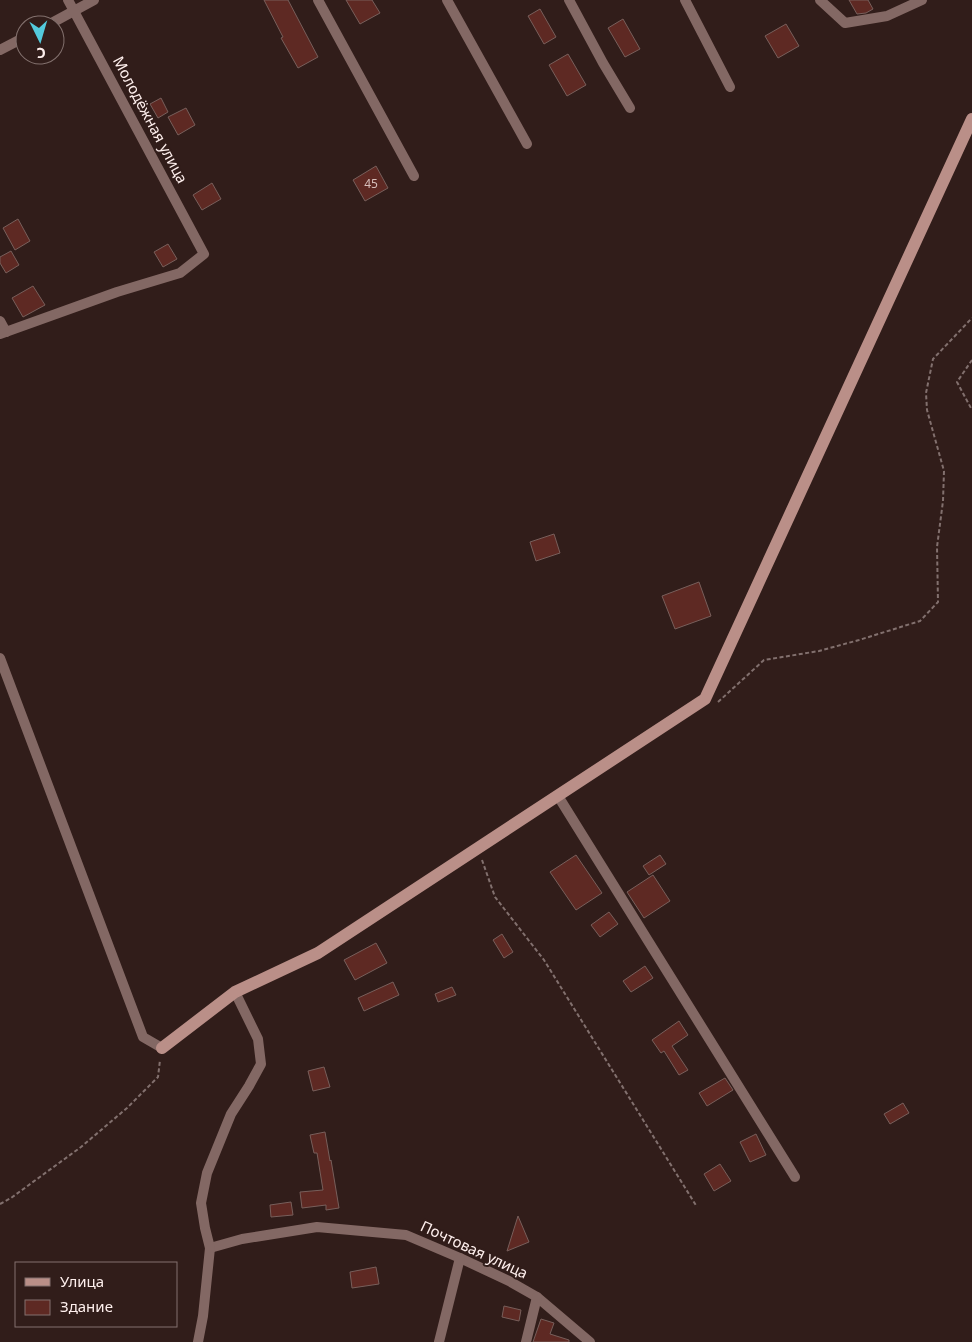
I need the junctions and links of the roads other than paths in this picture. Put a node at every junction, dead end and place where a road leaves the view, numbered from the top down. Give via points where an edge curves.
1 (68, 0) edge
2 (94, 0) edge
3 (318, 0) edge
4 (447, 0) edge
5 (568, 0) edge
6 (685, 0) edge
7 (820, 0) edge
8 (922, 0) edge
9 (74, 11) junction
10 (65, 16) edge
11 (15, 42) edge
12 (0, 50) edge
13 (730, 88) dead end
14 (630, 108) dead end
15 (972, 119) edge
16 (527, 144) dead end
17 (414, 176) dead end
18 (0, 321) edge
19 (3, 333) edge
20 (0, 658) edge
21 (558, 796) junction
22 (236, 992) junction
23 (162, 1048) joint
24 (795, 1177) dead end
25 (210, 1248) junction
26 (460, 1258) junction
27 (537, 1297) junction
28 (198, 1342) edge
29 (439, 1342) edge
30 (526, 1342) edge
31 (590, 1342) edge

1 - 9 street, Молодёжная улица
2 - 9 street
3 - 17 street
4 - 16 street
5 - 14 street
6 - 13 street
7 - 8 street via 845,23 887,16
9 - 10 street
9 - 19 street, Молодёжная улица via 204,254 180,274 117,292
11 - 12 street
15 - 21 street via 705,699
18 - 19 street
20 - 23 street via 143,1037
21 - 22 street via 318,953
21 - 24 street
22 - 23 street
22 - 25 street via 258,1039 261,1064 231,1114 207,1173 201,1203
25 - 26 street, Почтовая улица via 242,1239 317,1227 406,1236
25 - 28 street
26 - 27 street, Почтовая улица
26 - 29 street
27 - 30 street
27 - 31 street, Почтовая улица

